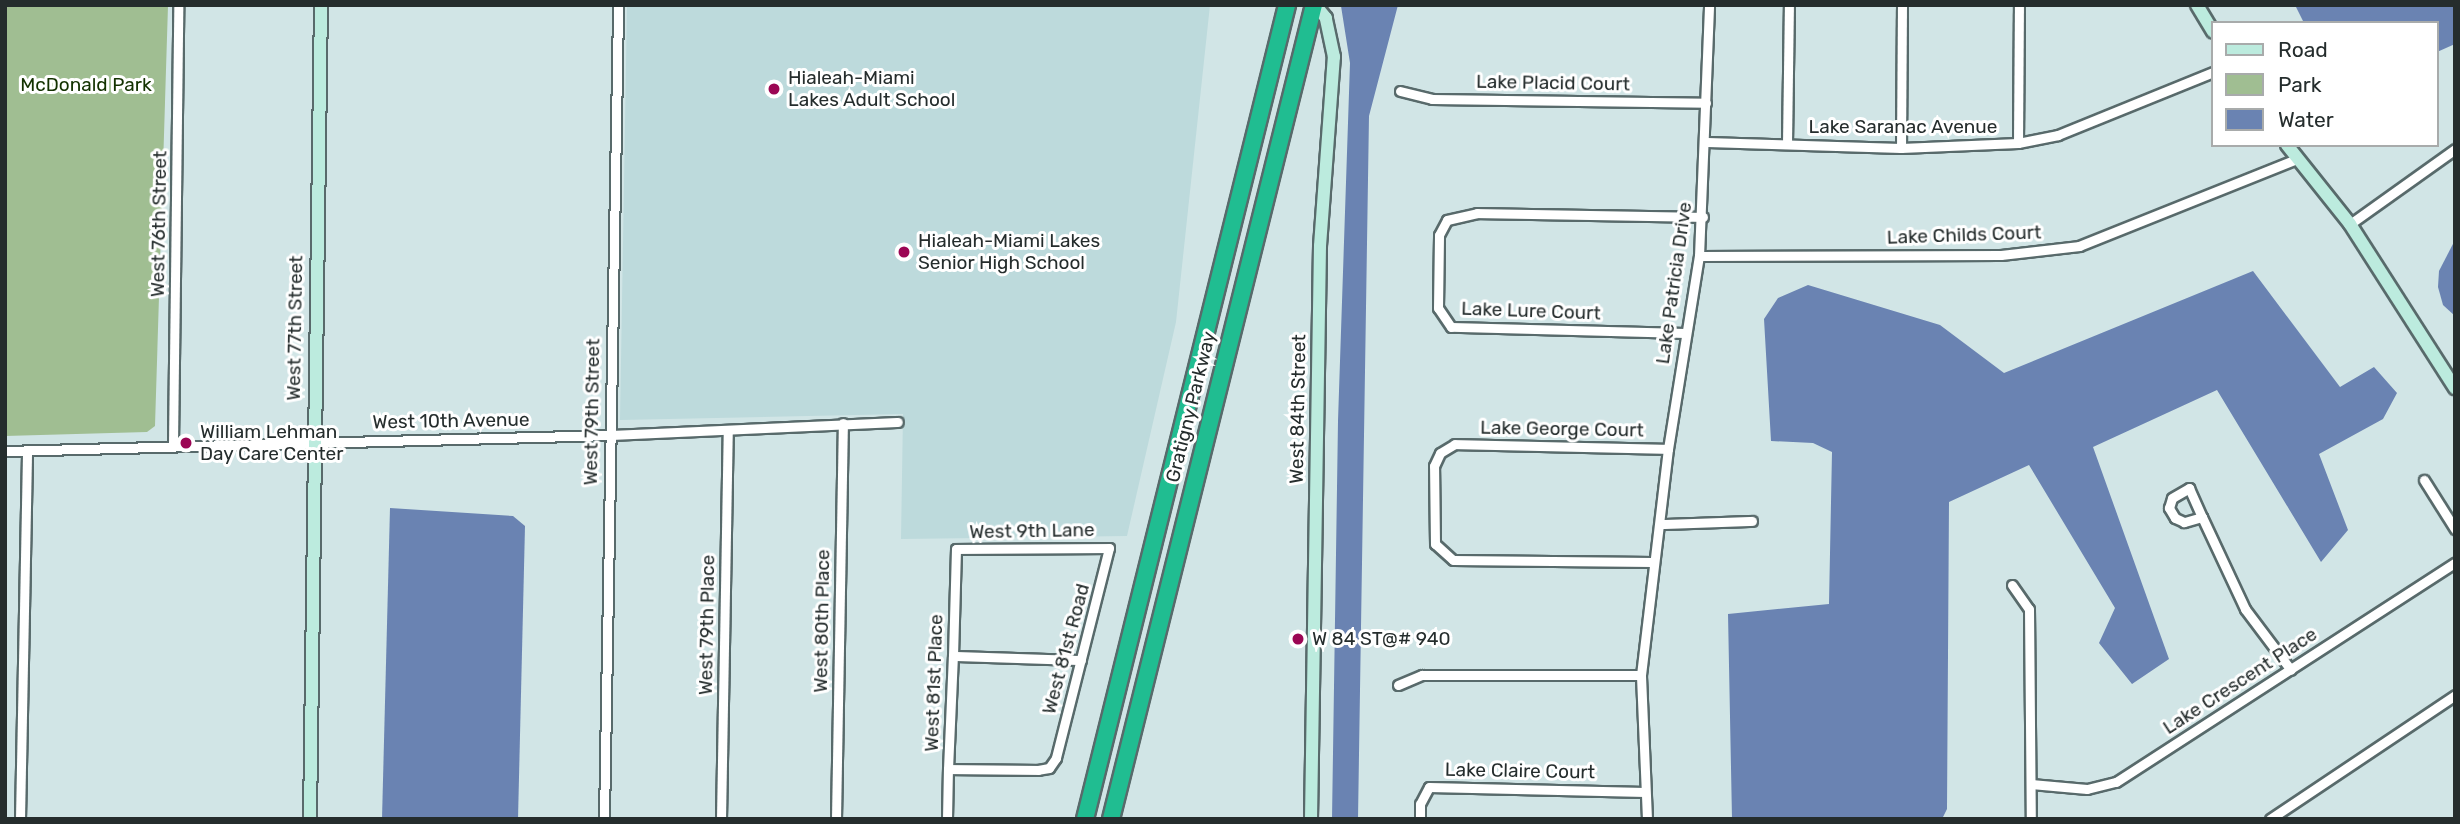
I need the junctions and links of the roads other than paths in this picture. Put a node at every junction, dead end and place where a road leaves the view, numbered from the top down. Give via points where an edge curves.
1 (178, 5) edge
2 (321, 5) edge
3 (618, 5) edge
4 (1315, 5) edge
5 (1709, 5) edge
6 (1790, 5) edge
7 (1902, 5) edge
8 (2019, 5) edge
9 (2197, 5) edge
10 (1287, 7) edge
11 (2212, 30) edge
12 (2212, 72) edge
13 (1400, 91) dead end
14 (1706, 103) junction
15 (1707, 142) junction
16 (2018, 143) junction
17 (1787, 144) junction
18 (2288, 147) edge
19 (1901, 148) junction
20 (2455, 149) edge
21 (2297, 159) junction
22 (1703, 218) junction
23 (2350, 224) junction
24 (1699, 256) junction
25 (1685, 333) junction
26 (2455, 388) edge
27 (898, 422) dead end
28 (843, 424) junction
29 (728, 431) junction
30 (610, 435) junction
31 (312, 442) junction
32 (173, 444) junction
33 (1668, 449) junction
34 (27, 450) junction
35 (5, 451) edge
36 (2424, 480) dead end
37 (2202, 517) junction
38 (1752, 521) dead end
39 (1662, 524) junction
40 (2455, 529) edge
41 (1109, 548) joint
42 (956, 549) joint
43 (1653, 562) junction
44 (2455, 563) edge
45 (2012, 585) dead end
46 (953, 656) junction
47 (1081, 660) junction
48 (2291, 670) junction
49 (1640, 676) junction
50 (1398, 684) dead end
51 (2455, 695) edge
52 (948, 769) junction
53 (2031, 784) junction
54 (1645, 792) junction
55 (20, 819) edge
56 (310, 819) edge
57 (604, 819) edge
58 (721, 819) edge
59 (836, 819) edge
60 (947, 819) edge
61 (1085, 819) edge
62 (1111, 819) edge
63 (1311, 819) edge
64 (1420, 819) edge
65 (1647, 819) edge
66 (2031, 819) edge
67 (2270, 819) edge

1 - 32 street, West 76th Street
2 - 31 street, West 77th Street
3 - 30 street, West 79th Street
4 - 62 highway, Gratigny Parkway
4 - 63 street, West 84th Street via 1326,18 1334,57 1321,233
5 - 14 street, Lake Patricia Drive
6 - 17 street
7 - 19 street
8 - 16 street
9 - 11 street
10 - 61 highway, Gratigny Parkway
12 - 16 street, Lake Saranac Avenue via 2058,135
13 - 14 street, Lake Placid Court via 1432,99
14 - 15 street, Lake Patricia Drive
15 - 17 street, Lake Saranac Avenue
15 - 22 street, Lake Patricia Drive
16 - 19 street, Lake Saranac Avenue
17 - 19 street, Lake Saranac Avenue
18 - 21 street
20 - 23 street
21 - 23 street
21 - 24 street, Lake Childs Court via 2079,246 2001,255
22 - 24 street, Lake Patricia Drive
22 - 25 street, Lake Lure Court via 1477,213 1447,220 1440,235 1438,308 1451,327
23 - 26 street
24 - 25 street, Lake Patricia Drive
25 - 33 street, Lake Patricia Drive
27 - 28 street, West 10th Avenue
28 - 29 street, West 10th Avenue
28 - 59 street, West 80th Place
29 - 30 street, West 10th Avenue
29 - 58 street, West 79th Place
30 - 31 street, West 10th Avenue
30 - 57 street, West 79th Street
31 - 32 street, West 10th Avenue
31 - 56 street, West 77th Street
32 - 34 street, West 10th Avenue
33 - 39 street, Lake Patricia Drive
33 - 43 street, Lake George Court via 1455,444 1440,453 1434,466 1435,544 1453,560
34 - 35 street, West 10th Avenue
34 - 55 street
36 - 40 street
37 - 37 street via 2189,488 2172,498 2169,508 2184,522
37 - 48 street via 2245,610
38 - 39 street
39 - 43 street, Lake Patricia Drive
41 - 42 street, West 9th Lane
41 - 47 street, West 81st Road
42 - 46 street, West 81st Place
43 - 49 street, Lake Patricia Drive
44 - 48 street, Lake Crescent Place
45 - 53 street via 2029,609
46 - 47 street
46 - 52 street, West 81st Place
47 - 52 street, West 81st Road via 1056,758 1049,768
48 - 53 street, Lake Crescent Place via 2116,782 2087,789
49 - 50 street via 1422,675
49 - 54 street, Lake Patricia Drive
51 - 67 street
52 - 60 street, West 81st Place
53 - 66 street
54 - 64 street, Lake Claire Court via 1429,787 1420,804
54 - 65 street, Lake Patricia Drive

